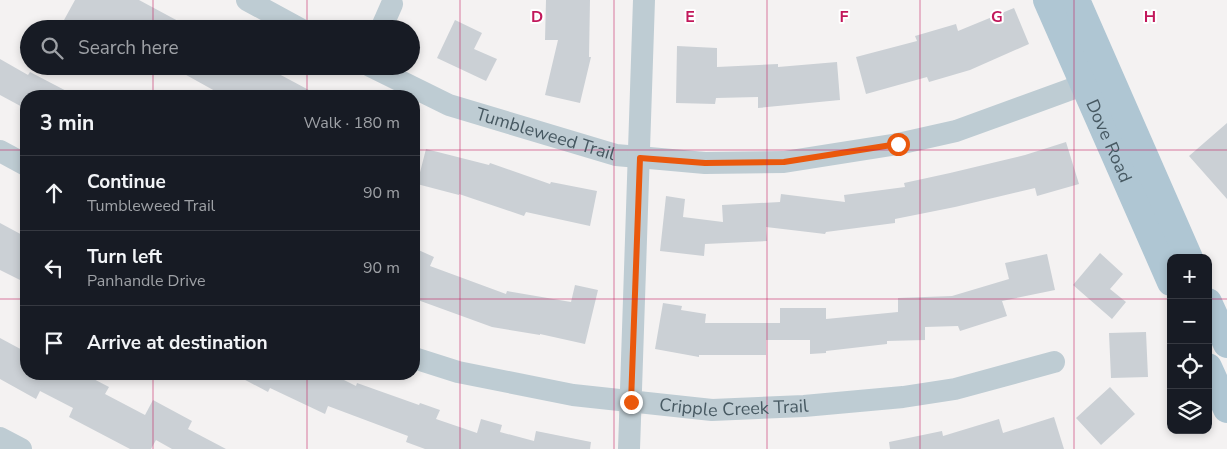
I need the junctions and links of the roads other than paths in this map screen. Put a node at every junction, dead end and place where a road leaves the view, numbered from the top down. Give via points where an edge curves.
1 (247, 0) edge
2 (644, 0) edge
3 (1047, 0) edge
4 (1076, 0) edge
5 (392, 4) dead end
6 (284, 20) edge
7 (385, 20) edge
8 (388, 75) edge
9 (1096, 79) junction
10 (419, 90) edge
11 (420, 91) edge
12 (0, 151) edge
13 (640, 158) junction
14 (20, 161) edge
15 (1187, 254) edge
16 (1167, 271) edge
17 (1212, 311) edge
18 (1227, 345) edge
19 (420, 360) edge
20 (1054, 362) dead end
21 (1212, 367) edge
22 (1212, 375) edge
23 (631, 402) junction
24 (1227, 409) edge
25 (0, 438) edge
26 (21, 449) edge
27 (629, 449) edge

1 - 6 street
2 - 13 street
3 - 9 main road, Dove Road
4 - 9 main road, Dove Road
5 - 7 street
8 - 10 street, Tumbleweed Trail
9 - 13 street, Tumbleweed Trail via 956,131 898,144 784,162 705,163
9 - 15 main road, Dove Road
9 - 16 main road, Dove Road
11 - 13 street, Tumbleweed Trail via 449,105 616,155
12 - 14 street
13 - 23 street
17 - 18 main road
18 - 21 street
19 - 23 street, Cripple Creek Trail via 458,372 573,395
20 - 23 street, Cripple Creek Trail via 955,389 903,397 712,410
22 - 24 main road
23 - 27 street
25 - 26 street

